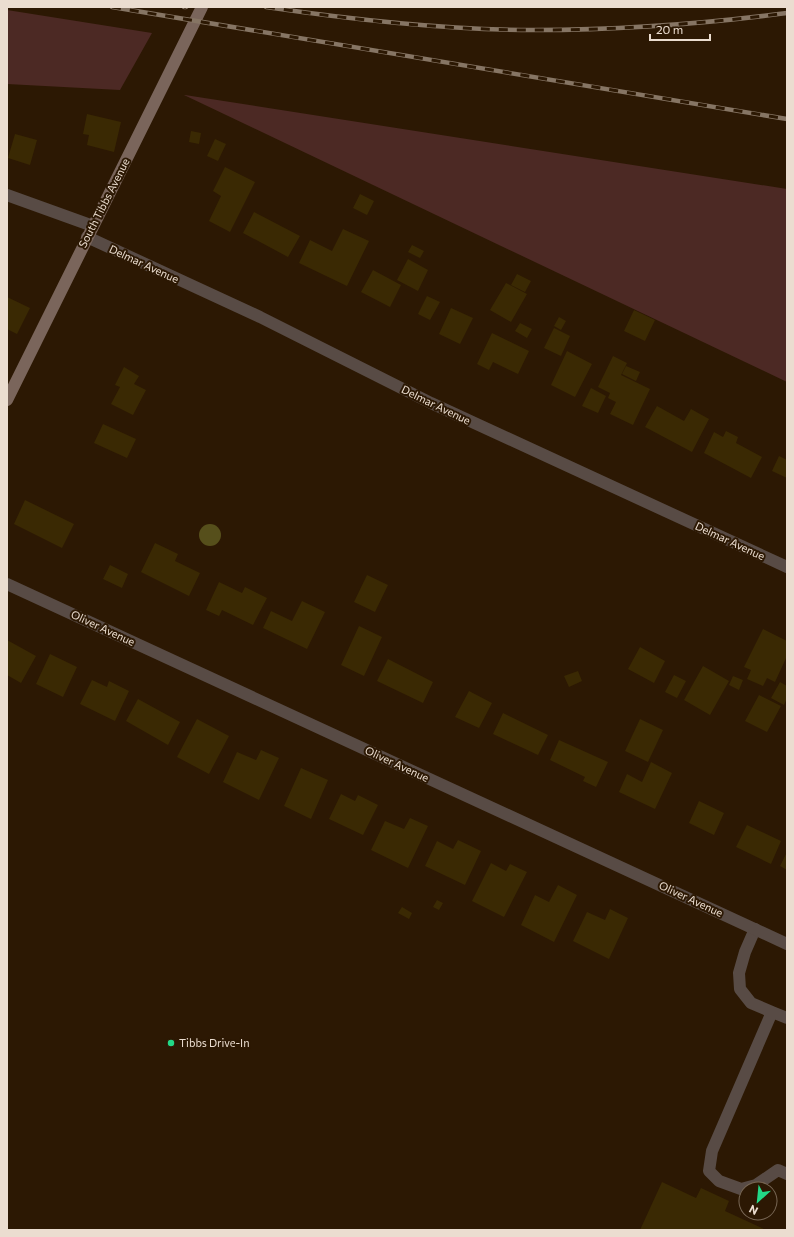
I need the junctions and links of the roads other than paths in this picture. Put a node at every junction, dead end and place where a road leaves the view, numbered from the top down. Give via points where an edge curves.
1 (202, 7) edge
2 (7, 195) edge
3 (93, 226) junction
4 (87, 238) junction
5 (7, 400) edge
6 (787, 567) edge
7 (7, 584) edge
8 (755, 929) junction
9 (787, 944) edge
10 (772, 1012) junction
11 (787, 1018) edge
12 (787, 1174) edge

1 - 3 main road, South Tibbs Avenue
2 - 3 street
3 - 4 main road, South Tibbs Avenue
4 - 5 main road, South Tibbs Avenue
4 - 6 street, Delmar Avenue via 260,317 431,403
7 - 8 street, Oliver Avenue
8 - 9 street, Oliver Avenue
8 - 10 street via 739,973 740,989 750,1003
10 - 11 street
10 - 12 street via 712,1151 709,1171 719,1181 741,1189 756,1185 778,1170

